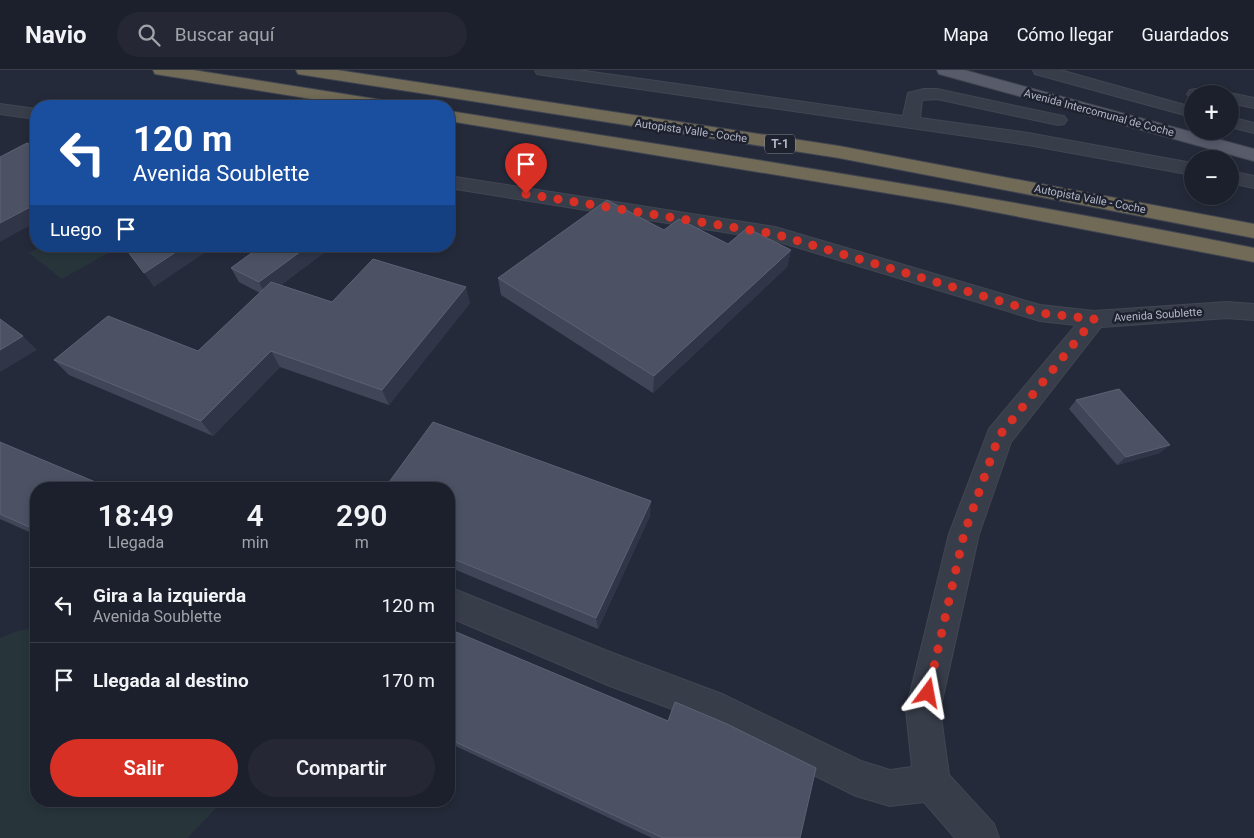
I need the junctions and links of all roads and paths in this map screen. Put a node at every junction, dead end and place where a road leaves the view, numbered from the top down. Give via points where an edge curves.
1 (162, 70) edge
2 (304, 70) edge
3 (543, 70) edge
4 (945, 70) edge
5 (1008, 70) edge
6 (1041, 70) edge
7 (350, 100) edge
8 (1239, 100) edge
9 (1254, 103) edge
10 (1184, 107) edge
11 (1184, 108) edge
12 (0, 109) edge
13 (30, 113) edge
14 (455, 117) edge
15 (1058, 120) dead end
16 (911, 122) junction
17 (1239, 124) edge
18 (1254, 128) edge
19 (1239, 135) edge
20 (1254, 139) edge
21 (1254, 155) edge
22 (1184, 167) edge
23 (1239, 179) edge
24 (1254, 182) edge
25 (455, 183) edge
26 (1254, 231) edge
27 (1254, 255) edge
28 (1254, 312) edge
29 (1094, 319) junction
30 (455, 604) edge
31 (932, 783) junction
32 (980, 838) edge

1 - 7 highway
2 - 26 highway, Autopista Valle - Coche / T-1 via 839,152
3 - 16 street
4 - 21 main road, Avenida Intercomunal de Coche
5 - 11 main road, Avenida Intercomunal de Coche
6 - 10 street, Avenida Intercomunal de Coche
8 - 9 street
12 - 13 street
14 - 27 highway, Autopista Valle - Coche / T-1 via 828,176
15 - 16 street via 924,94 914,97
16 - 22 street via 1028,138
17 - 18 street
19 - 20 main road
23 - 24 street
25 - 29 street, Avenida Soublette via 775,234 1040,313
28 - 29 street, Avenida Soublette via 1227,310
29 - 31 street via 999,436 964,534 923,710
30 - 31 street via 610,669 710,706 856,778 890,788
31 - 32 street

